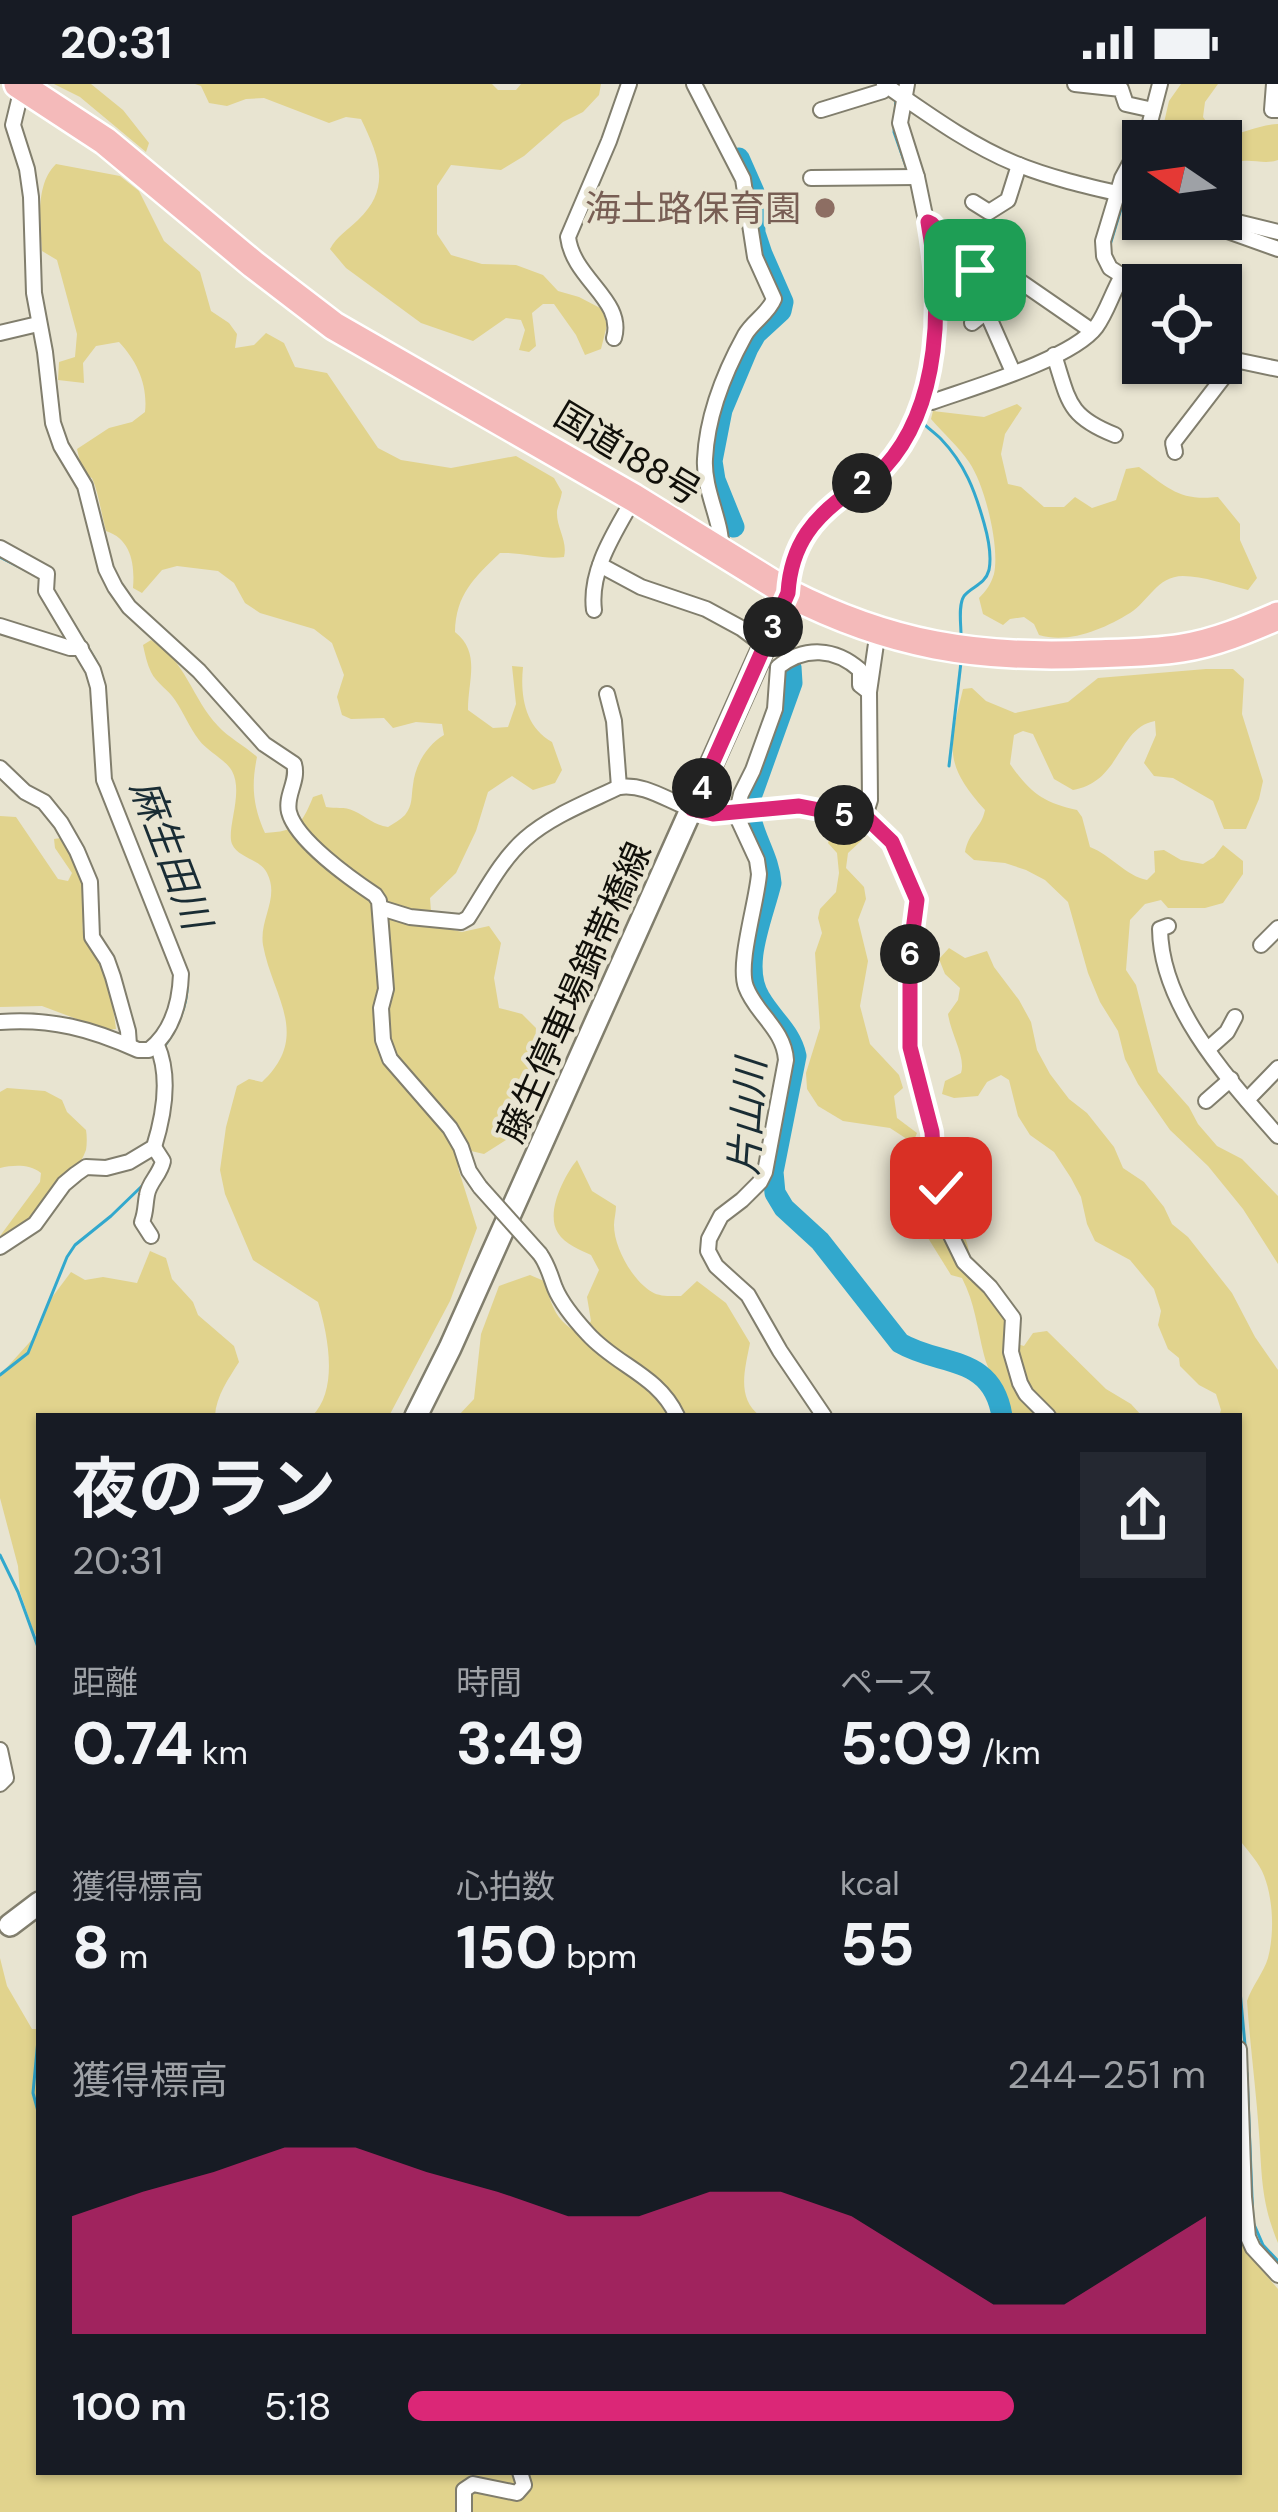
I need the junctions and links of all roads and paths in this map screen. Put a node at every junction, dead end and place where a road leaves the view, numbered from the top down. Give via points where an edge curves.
1 (629, 84) edge
2 (694, 84) edge
3 (1075, 84) edge
4 (1160, 84) edge
5 (1274, 84) edge
6 (885, 85) edge
7 (19, 90) edge
8 (906, 91) edge
9 (821, 110) dead end
10 (1153, 110) junction
11 (1278, 110) edge
12 (1018, 165) junction
13 (917, 177) junction
14 (811, 178) dead end
15 (1118, 193) junction
16 (1122, 194) edge
17 (973, 202) dead end
18 (928, 222) junction
19 (1242, 223) edge
20 (1278, 232) edge
21 (1242, 236) edge
22 (1278, 249) edge
23 (975, 270) dead end
24 (1122, 276) joint
25 (987, 313) junction
26 (972, 323) dead end
27 (38, 324) junction
28 (1093, 331) junction
29 (0, 333) edge
30 (614, 338) dead end
31 (1054, 356) junction
32 (1242, 362) edge
33 (1278, 369) edge
34 (1013, 372) junction
35 (1218, 384) edge
36 (923, 402) junction
37 (1115, 435) dead end
38 (1175, 452) dead end
39 (634, 498) junction
40 (0, 548) edge
41 (721, 551) junction
42 (600, 565) junction
43 (788, 593) junction
44 (594, 610) dead end
45 (1278, 616) edge
46 (0, 626) edge
47 (878, 630) junction
48 (765, 646) junction
49 (81, 648) junction
50 (869, 692) junction
51 (607, 694) dead end
52 (0, 768) edge
53 (619, 788) junction
54 (692, 809) junction
55 (746, 810) junction
56 (865, 816) junction
57 (381, 908) junction
58 (1168, 926) dead end
59 (1278, 928) edge
60 (1261, 945) dead end
61 (1234, 1017) dead end
62 (0, 1022) edge
63 (157, 1045) junction
64 (129, 1046) junction
65 (1208, 1049) junction
66 (1278, 1068) edge
67 (1231, 1079) junction
68 (1247, 1100) junction
69 (1206, 1102) dead end
70 (1276, 1130) edge
71 (154, 1148) junction
72 (151, 1237) dead end
73 (0, 1247) edge
74 (418, 1413) edge
75 (676, 1413) edge
76 (822, 1413) edge
77 (1045, 1413) edge
78 (0, 1750) edge
79 (0, 1784) edge
80 (36, 1905) edge
81 (10, 1925) dead end
82 (1242, 2138) edge
83 (1278, 2275) edge
84 (521, 2475) edge
85 (464, 2512) edge

1 - 30 street via 568,237 577,266 608,303
2 - 41 street via 743,179 755,257 774,299 747,332 712,414 705,462
3 - 10 street via 1121,89 1126,104
4 - 10 street
5 - 11 street
6 - 8 street
6 - 9 street
7 - 27 street via 13,125 31,197
7 - 39 highway, 国道188号 via 105,141 334,326
8 - 12 street
8 - 13 street via 900,123
10 - 15 street
12 - 15 street
12 - 17 street via 1008,200 989,212
13 - 14 street
13 - 18 street
15 - 16 street
15 - 24 street via 1103,242 1110,268
18 - 23 street
18 - 36 street via 936,277
19 - 20 street
21 - 22 street
24 - 28 street
25 - 26 street
25 - 28 street via 1018,280
25 - 34 street
27 - 29 street
27 - 57 street via 53,423 85,487 115,587 264,743 294,764 294,824
28 - 31 street
31 - 34 street
31 - 37 street via 1071,406
32 - 33 street
34 - 36 street
35 - 38 street via 1173,443
36 - 43 street via 880,472 818,517 798,550
39 - 41 highway, 国道188号
39 - 42 street
40 - 49 street via 47,574 46,591
41 - 43 highway, 国道188号
42 - 44 street
42 - 48 street via 706,609
43 - 47 highway, 国道188号
43 - 48 main road, 藤生停車場錦帯橋線
45 - 47 highway, 国道188号 via 1185,648 1052,656 953,650
46 - 49 street
47 - 50 street
48 - 54 main road, 藤生停車場錦帯橋線
49 - 63 street via 98,687 104,780 181,974 174,1014
50 - 55 street via 860,670 840,655 809,652 782,663 775,709 741,794
50 - 56 street
51 - 53 street
52 - 64 street via 44,802 77,851 90,882 92,937 113,976
53 - 54 street via 632,785
53 - 57 street via 525,839 461,922
54 - 55 street
54 - 74 main road, 藤生停車場錦帯橋線
55 - 56 street via 799,806
55 - 76 street via 738,819 759,874 742,974 786,1060 765,1172 713,1227 708,1251 748,1295
56 - 77 street via 892,842 917,900 910,1047 943,1219 964,1262 1013,1318 1020,1383
57 - 75 street, bridge via 390,1059 450,1128 480,1186 540,1253 574,1318 650,1379
58 - 65 street via 1160,929 1160,953
59 - 60 street
61 - 65 street
62 - 64 street via 61,1023
63 - 64 street
63 - 71 street via 164,1109
65 - 67 street
66 - 68 street
67 - 68 street
67 - 69 street
68 - 70 street
71 - 72 street via 163,1161 142,1222
71 - 73 street via 129,1162 86,1167 35,1224
78 - 79 street via 7,1772
80 - 81 main road
82 - 83 street via 1248,2237
84 - 85 street via 518,2493 473,2484 464,2490

